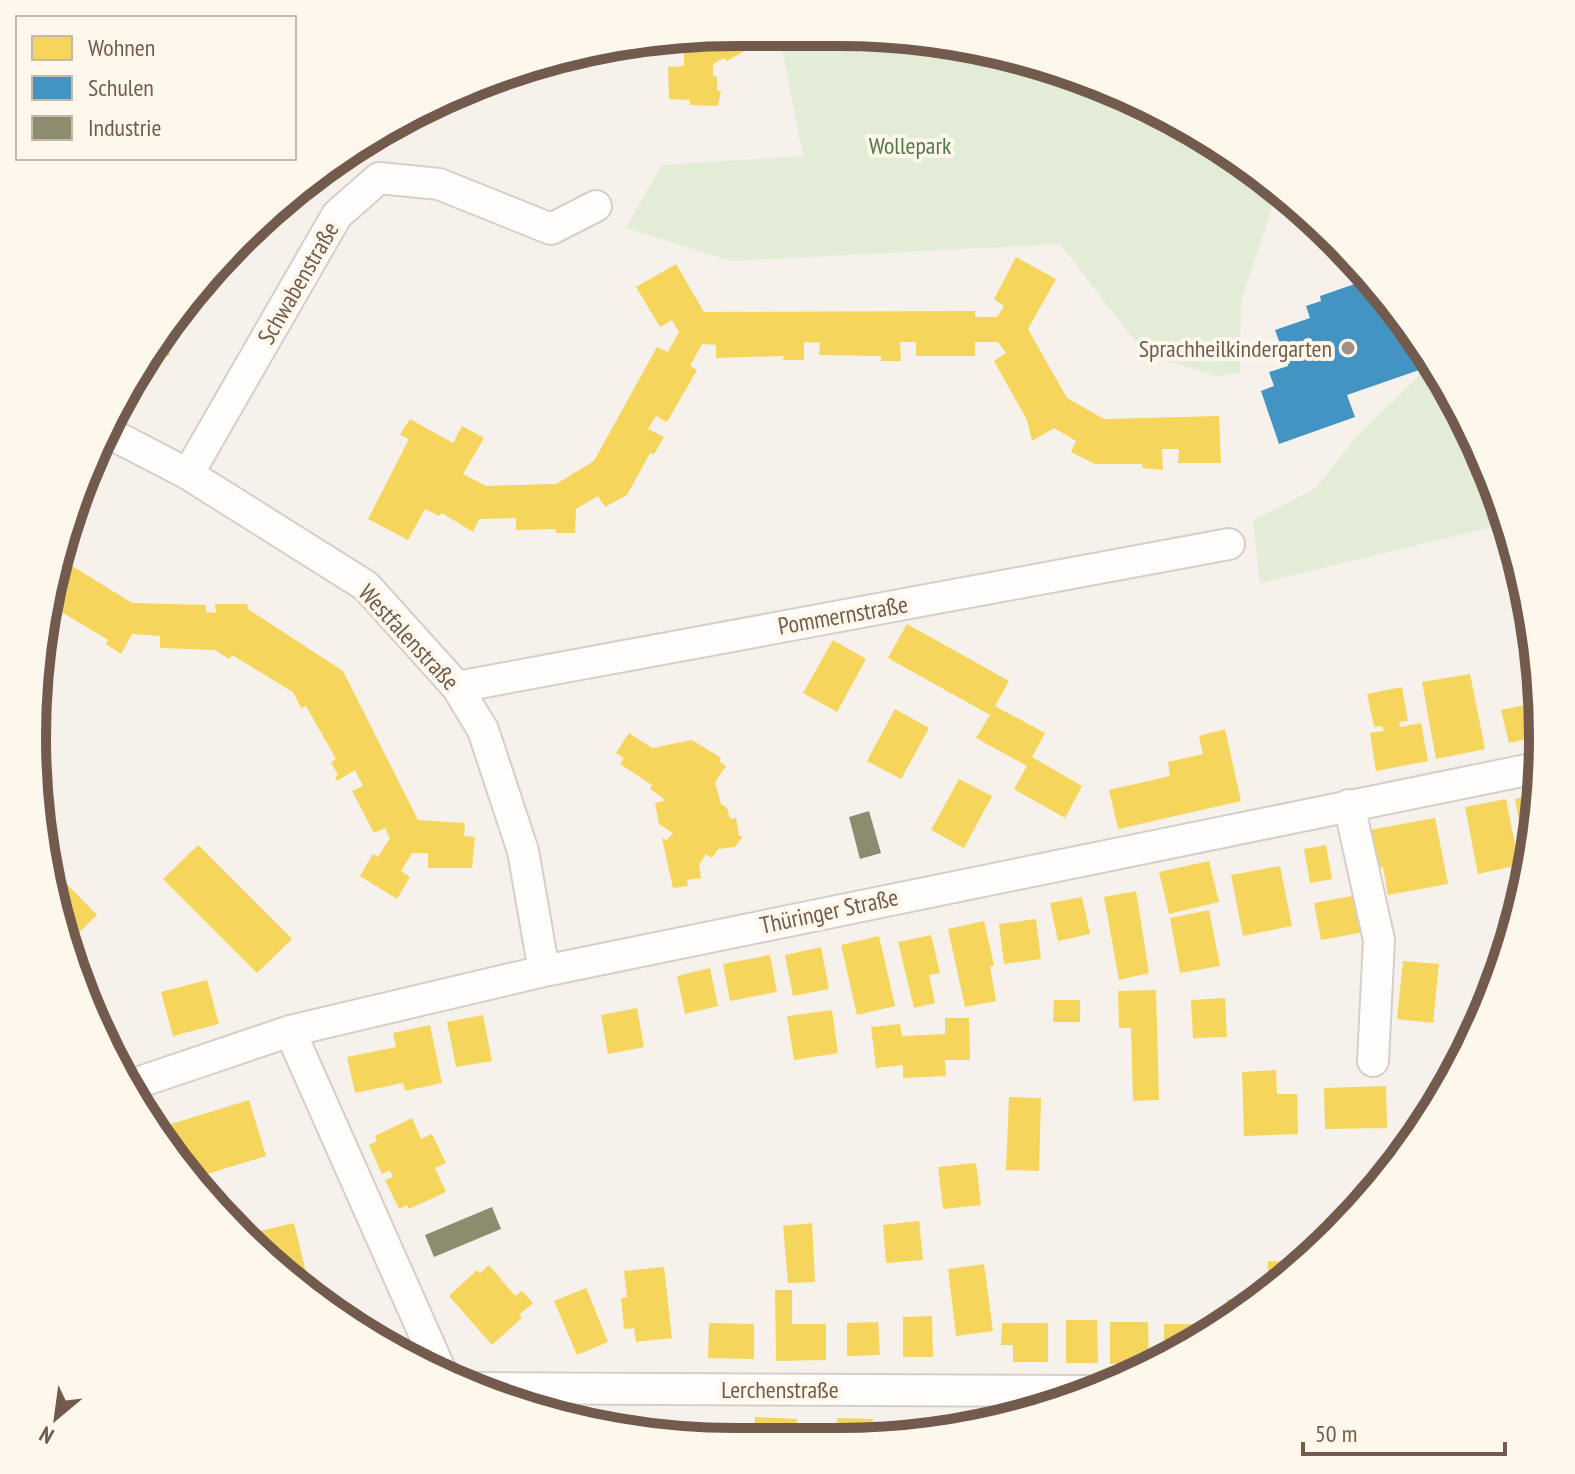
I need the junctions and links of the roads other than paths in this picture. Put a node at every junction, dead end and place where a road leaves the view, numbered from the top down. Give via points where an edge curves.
1 (596, 206) dead end
2 (115, 436) edge
3 (188, 474) junction
4 (1229, 544) dead end
5 (457, 687) junction
6 (1528, 770) edge
7 (1349, 805) junction
8 (544, 971) junction
9 (290, 1031) junction
10 (1373, 1061) dead end
11 (139, 1082) edge
12 (435, 1359) edge
13 (508, 1388) edge
14 (1060, 1391) edge

1 - 3 street, Schwabenstraße via 551,229 439,184 379,178 337,215
2 - 3 street, Westfalenstraße
3 - 5 street, Westfalenstraße via 366,586
4 - 5 street, Pommernstraße
5 - 8 street, Westfalenstraße via 483,730 523,851
6 - 7 street, Thüringer Straße
7 - 8 street, Thüringer Straße
7 - 10 street via 1379,940
8 - 9 street, Thüringer Straße
9 - 11 street, Thüringer Straße
9 - 12 street
13 - 14 street, Lerchenstraße

